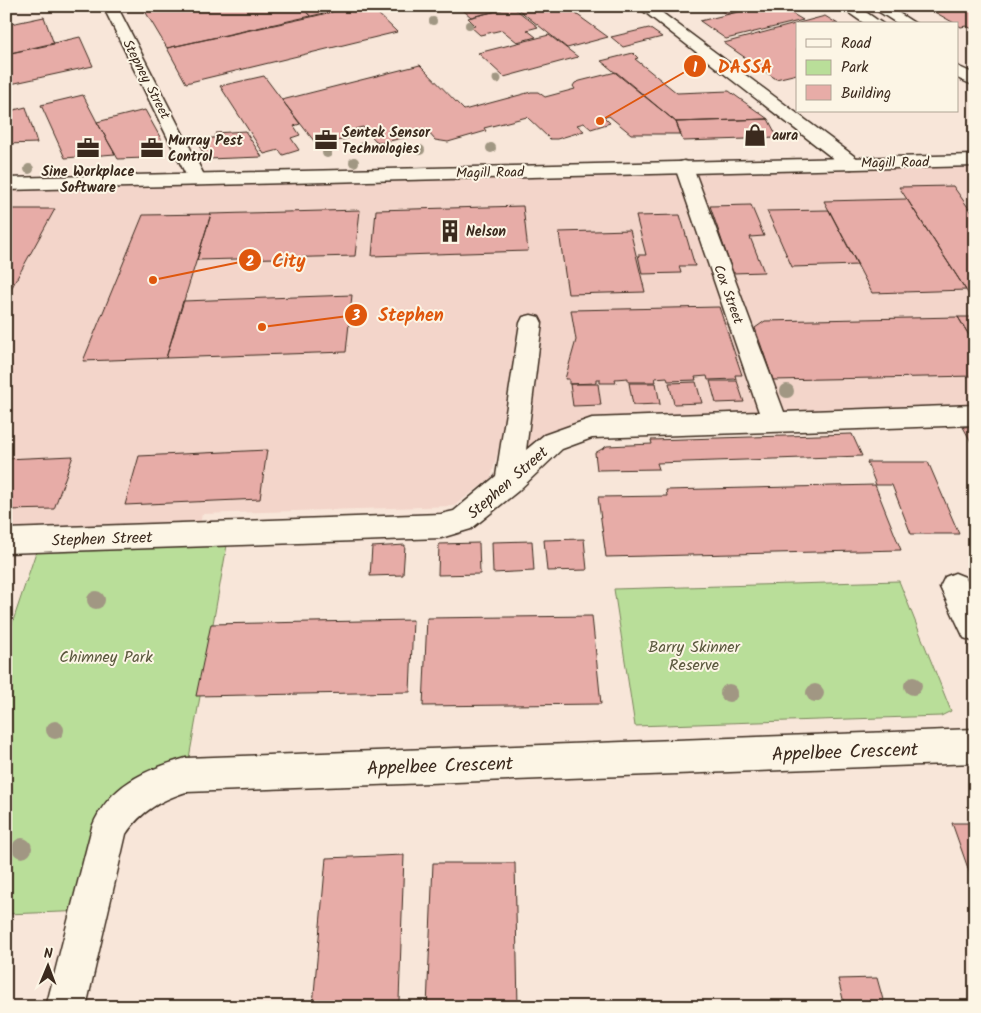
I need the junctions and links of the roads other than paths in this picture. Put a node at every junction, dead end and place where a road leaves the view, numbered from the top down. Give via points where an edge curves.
1 (110, 6) edge
2 (644, 6) edge
3 (846, 6) edge
4 (877, 6) edge
5 (873, 22) edge
6 (905, 22) edge
7 (958, 72) edge
8 (975, 81) edge
9 (975, 160) edge
10 (851, 163) junction
11 (684, 167) junction
12 (197, 179) junction
13 (6, 184) edge
14 (531, 322) dead end
15 (975, 415) edge
16 (775, 421) junction
17 (508, 482) junction
18 (6, 541) edge
19 (955, 587) dead end
20 (975, 628) edge
21 (975, 746) edge
22 (66, 1007) edge

1 - 12 street, Stepney Street
2 - 10 street
3 - 5 street
4 - 6 street
7 - 8 street
9 - 10 street, Magill Road
10 - 11 street, Magill Road
11 - 12 street, Magill Road
11 - 16 street, Cox Street
12 - 13 street, Magill Road
14 - 17 street
15 - 16 street, Stephen Street
16 - 17 street, Stephen Street via 592,428 553,442
17 - 18 street, Stephen Street via 461,521 441,526
19 - 20 street
21 - 22 street, Appelbee Crescent via 186,775 161,782 140,793 121,809 110,827

